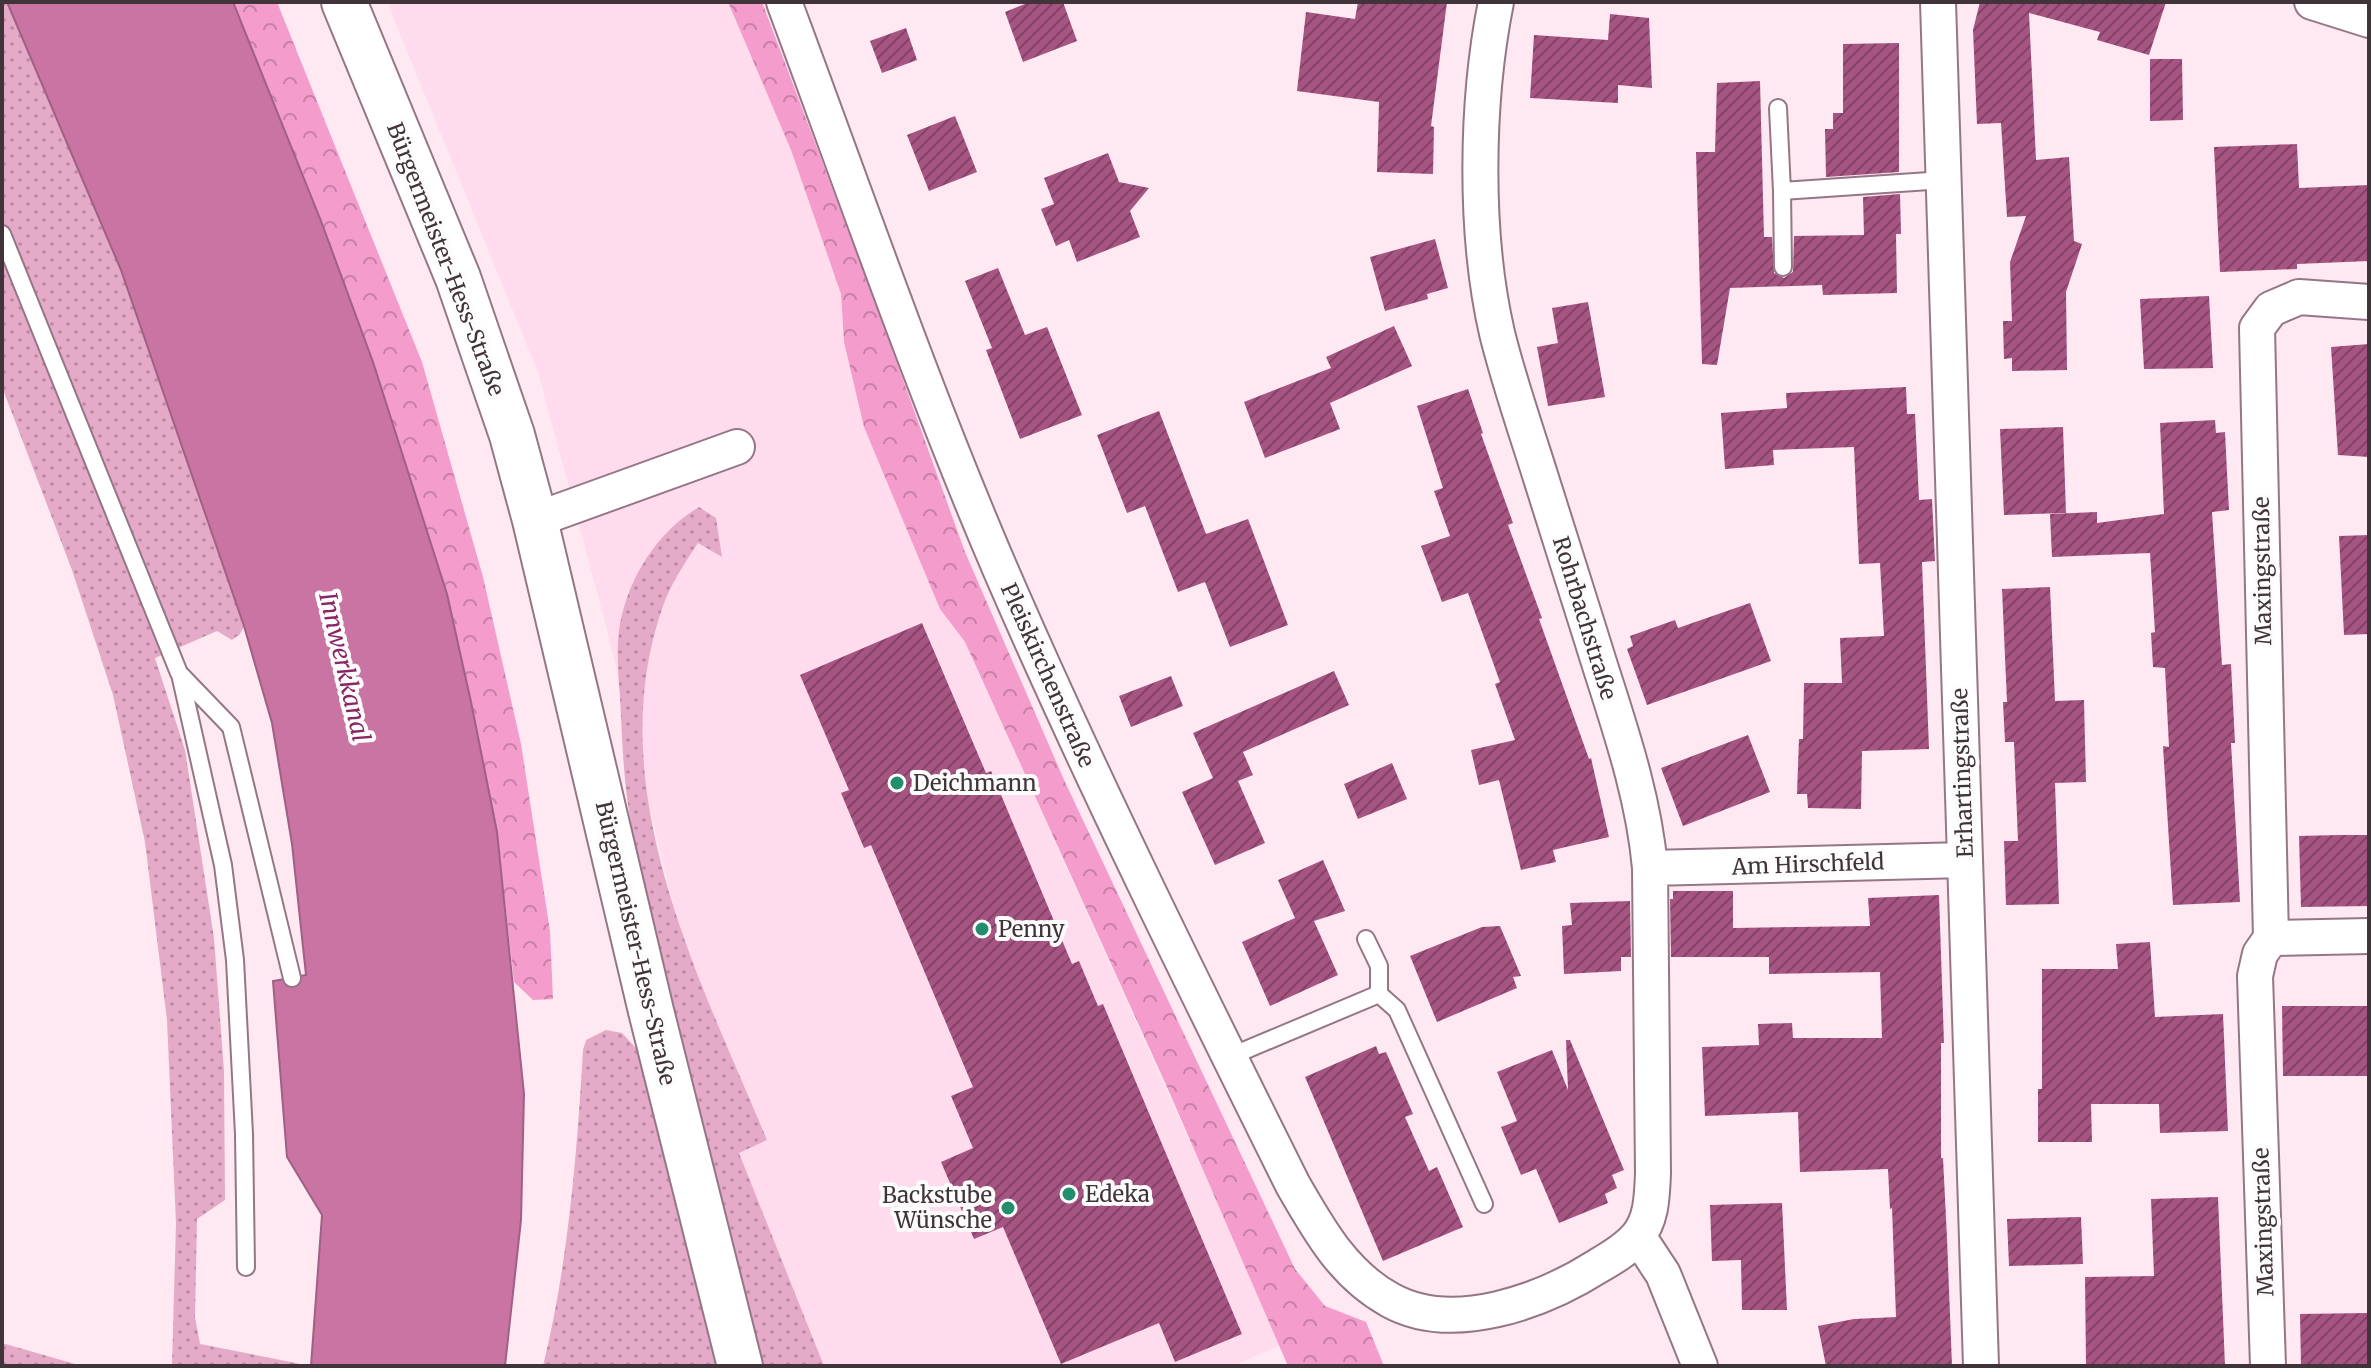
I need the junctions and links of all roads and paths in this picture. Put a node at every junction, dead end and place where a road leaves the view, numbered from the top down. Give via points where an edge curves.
1 (344, 2) edge
2 (784, 2) edge
3 (1496, 2) edge
4 (1938, 2) edge
5 (2312, 2) edge
6 (2369, 20) edge
7 (1778, 108) dead end
8 (1944, 180) junction
9 (1782, 191) junction
10 (2, 234) edge
11 (1783, 267) dead end
12 (2369, 302) edge
13 (737, 447) dead end
14 (535, 520) junction
15 (179, 673) junction
16 (1965, 860) junction
17 (1650, 868) junction
18 (2369, 936) edge
19 (2271, 938) junction
20 (1366, 939) dead end
21 (292, 978) dead end
22 (1379, 994) junction
23 (1229, 1057) junction
24 (1484, 1204) dead end
25 (1638, 1236) junction
26 (246, 1267) dead end
27 (740, 1366) edge
28 (1700, 1366) edge
29 (1981, 1366) edge
30 (2268, 1366) edge

1 - 14 main road, Bürgermeister-Hess-Straße via 458,278
2 - 23 street, Pleiskirchenstraße via 933,405 1001,571
3 - 17 street, Rohrbachstraße via 1483,102 1482,182 1497,332 1637,787
4 - 8 street, Erhartingstraße
5 - 6 street
7 - 9 lane
8 - 9 lane
8 - 16 street, Erhartingstraße
9 - 11 lane
10 - 15 lane
12 - 19 street, Maxingstraße via 2299,297 2271,309 2257,328
13 - 14 street
14 - 27 main road, Bürgermeister-Hess-Straße
15 - 21 lane via 231,727
15 - 26 lane via 223,865 235,960
16 - 17 street, Am Hirschfeld
16 - 29 street, Erhartingstraße
17 - 25 street, Rohrbachstraße via 1653,1173 1647,1220
18 - 19 street
19 - 30 street, Maxingstraße via 2255,976
20 - 22 lane via 1379,966
22 - 23 lane
22 - 24 lane via 1397,1010
23 - 25 street, Pleiskirchenstraße via 1321,1234 1364,1284 1393,1302 1443,1313 1509,1307 1577,1280
25 - 28 street via 1663,1274

